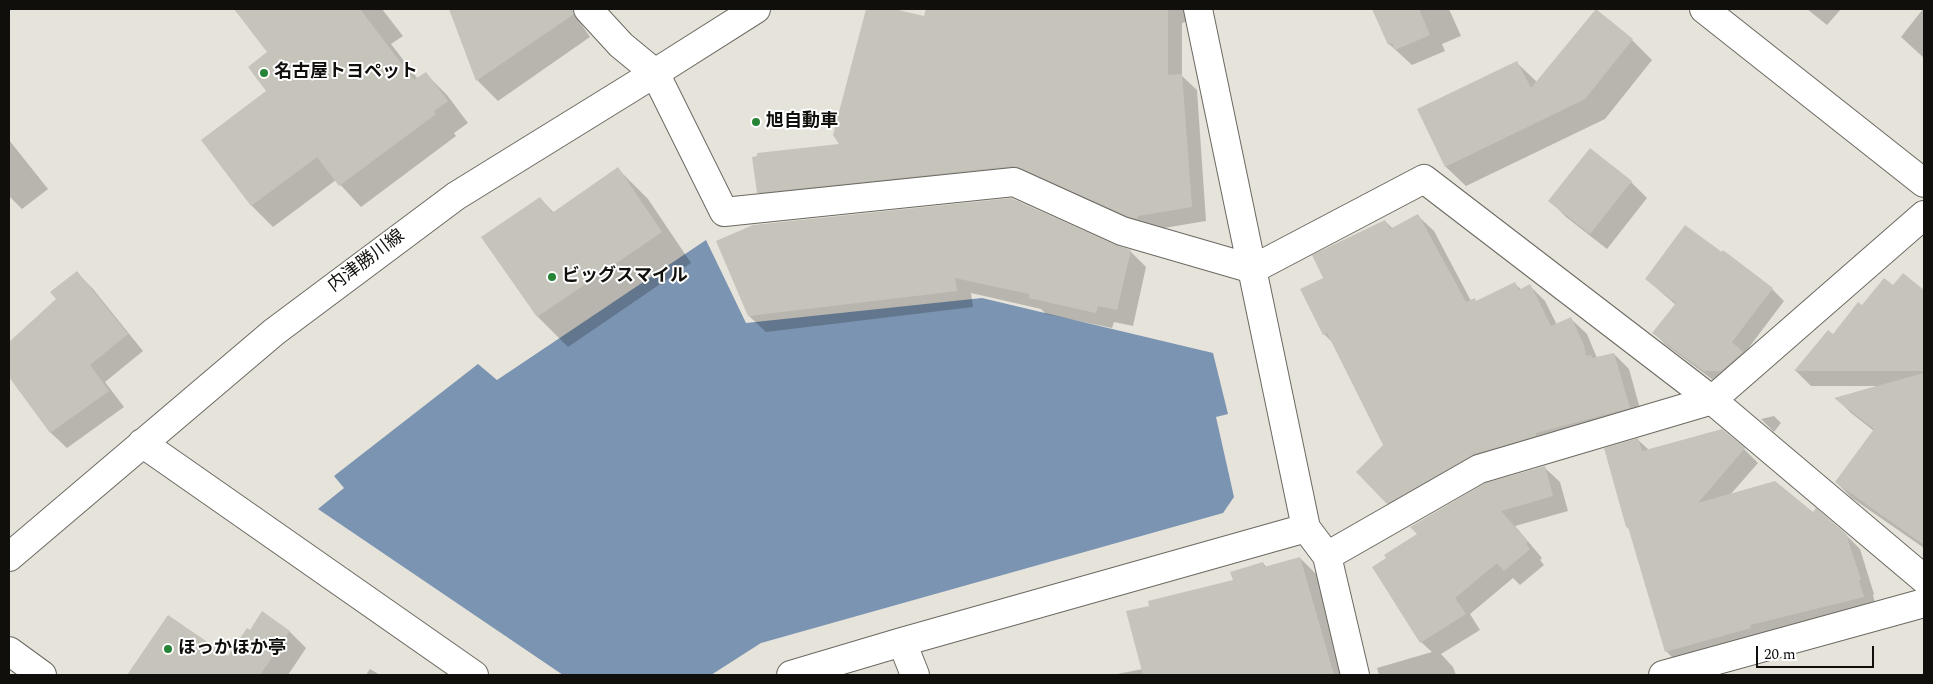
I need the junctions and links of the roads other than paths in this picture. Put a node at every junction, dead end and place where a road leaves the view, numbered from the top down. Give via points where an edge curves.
1 (588, 9) edge
2 (756, 9) edge
3 (1198, 9) edge
4 (1704, 9) edge
5 (655, 74) junction
6 (1924, 183) edge
7 (1924, 214) edge
8 (1253, 269) junction
9 (1712, 400) junction
10 (142, 443) junction
11 (1306, 528) junction
12 (1326, 556) junction
13 (9, 557) edge
14 (1924, 578) edge
15 (1924, 603) edge
16 (902, 642) junction
17 (9, 651) edge
18 (42, 675) edge
19 (474, 675) edge
20 (791, 675) edge
21 (915, 675) edge
22 (1355, 675) edge
23 (1663, 675) edge

1 - 5 street via 621,45
2 - 5 street, 内津勝川線
3 - 8 street
4 - 6 street
5 - 8 street via 724,212 1014,182 1122,231
5 - 10 street, 内津勝川線 via 456,196 274,332
7 - 9 street
8 - 9 street via 1424,179
8 - 11 street
9 - 12 street via 1479,469
9 - 14 street
10 - 13 street, 内津勝川線
10 - 19 street
11 - 12 street
11 - 16 street
12 - 22 street
15 - 23 street
16 - 20 street
16 - 21 street
17 - 18 street

